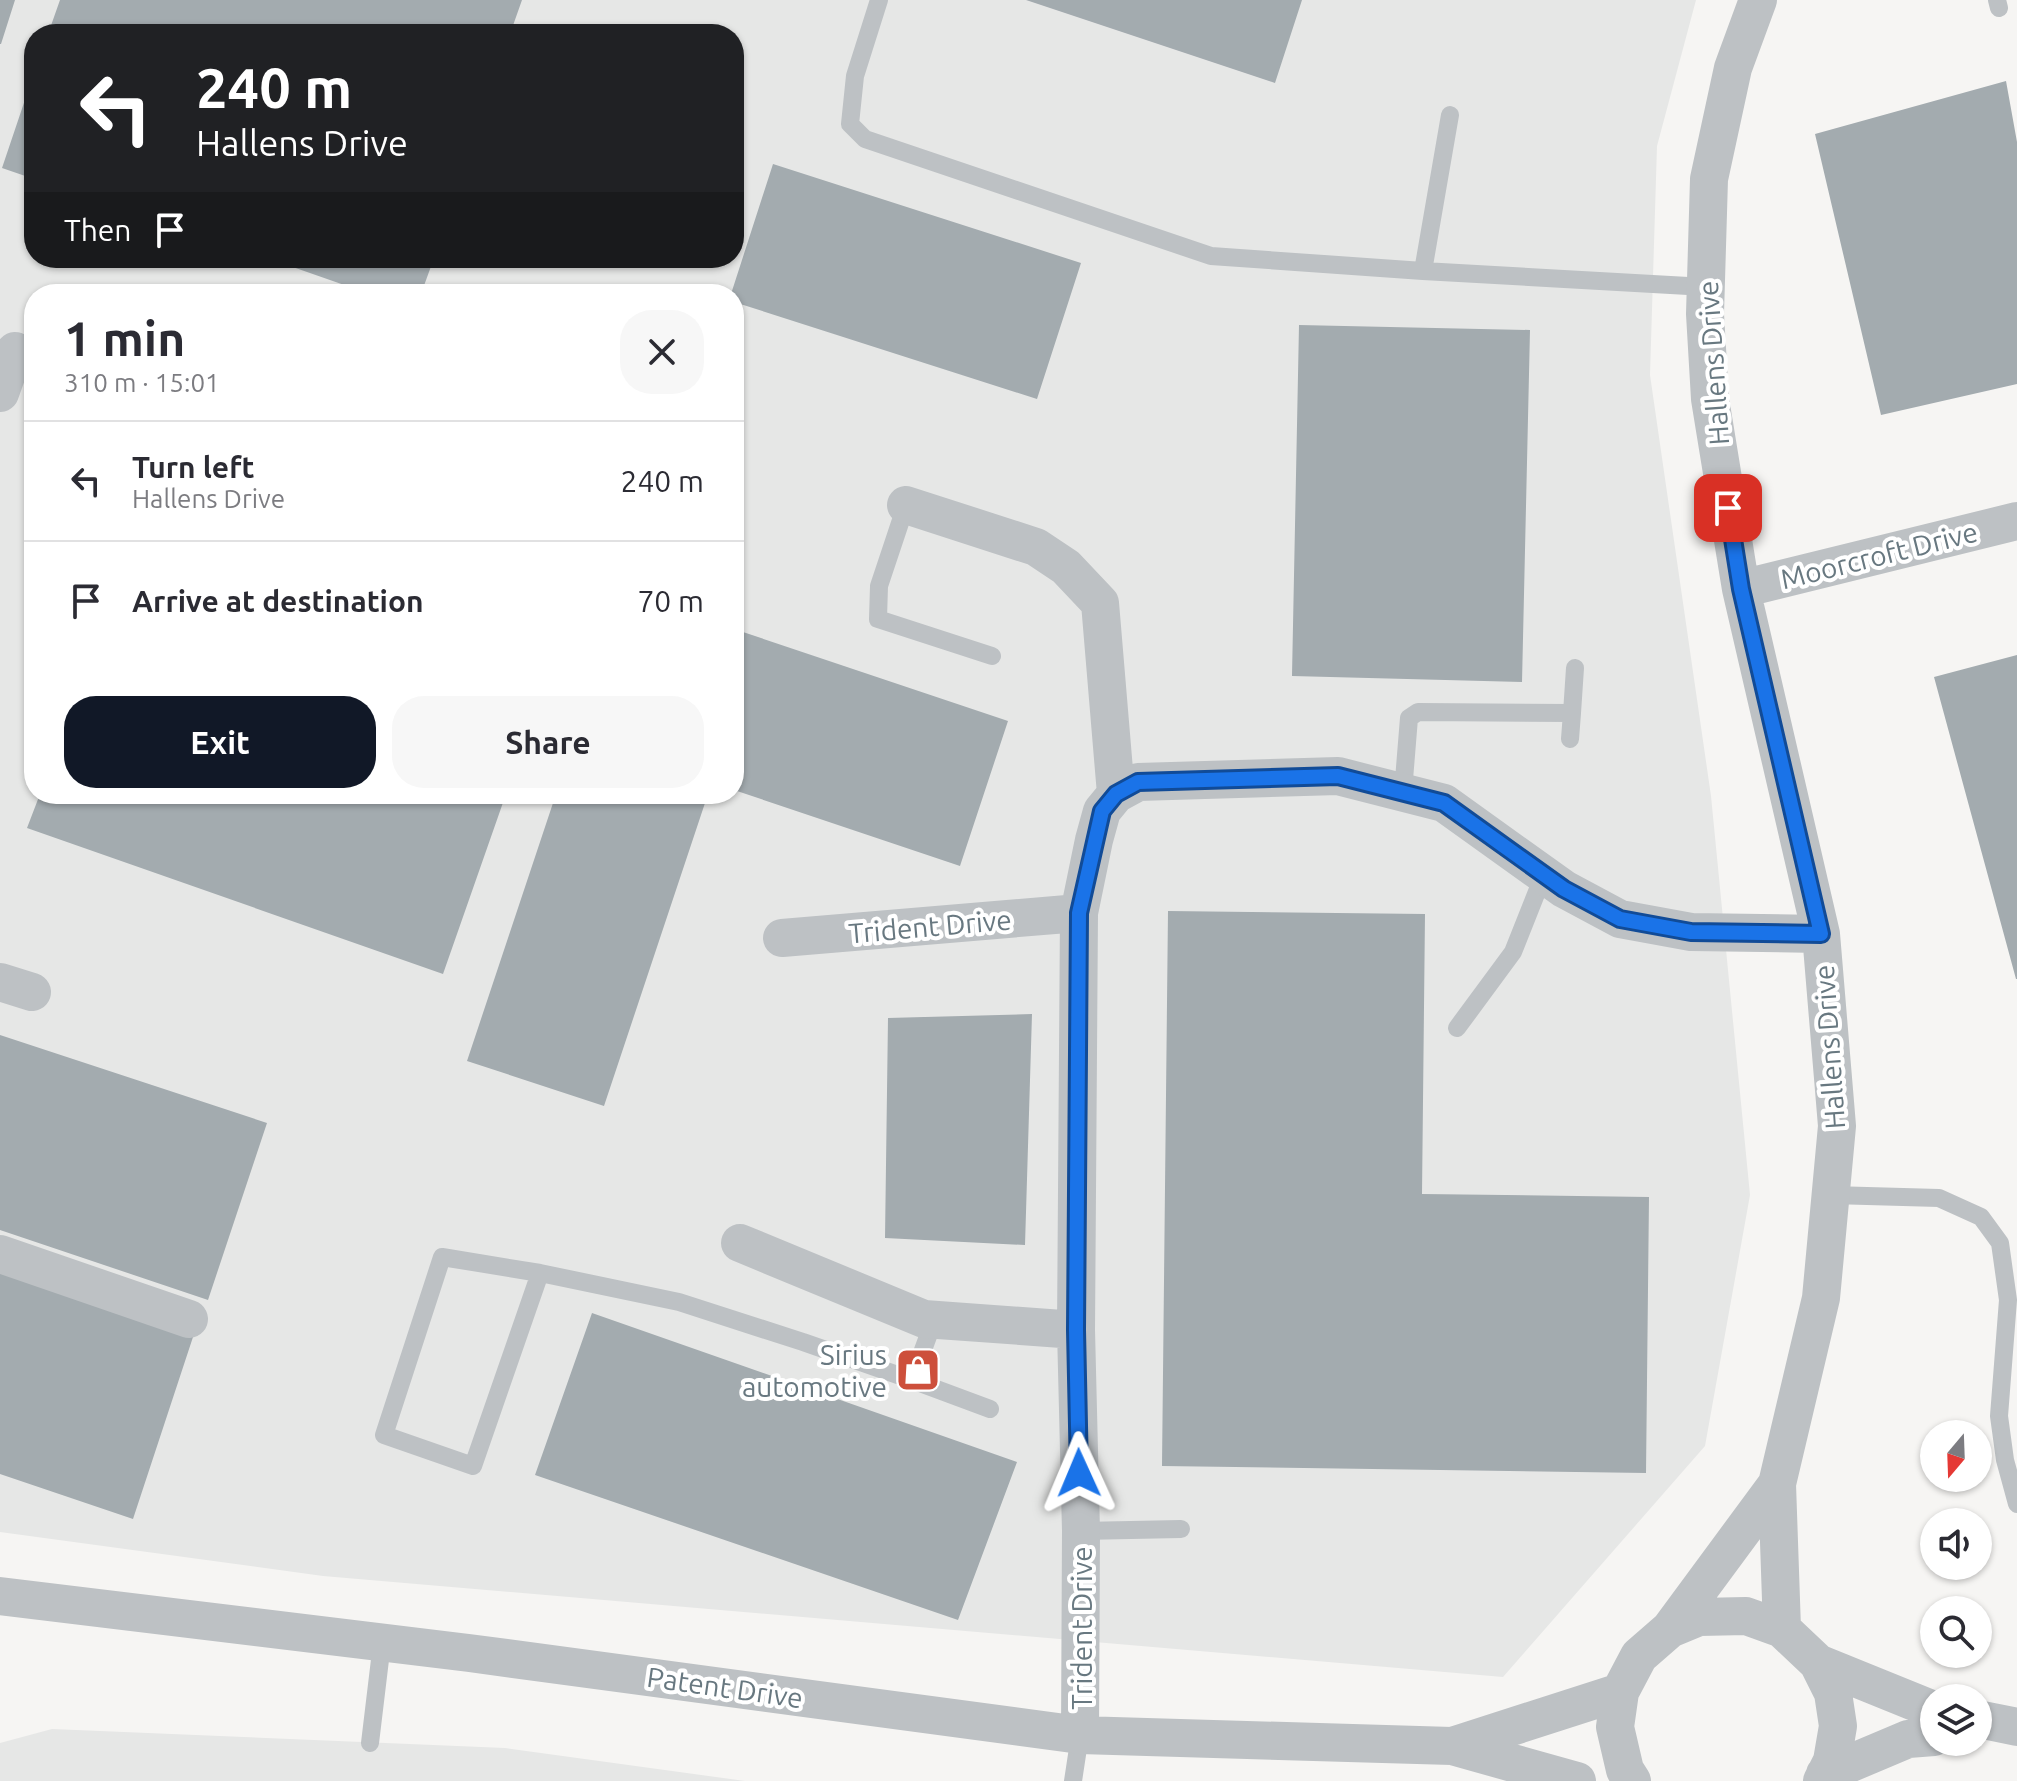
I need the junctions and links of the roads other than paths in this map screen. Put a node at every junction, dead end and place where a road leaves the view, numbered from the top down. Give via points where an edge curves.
1 (879, 0) edge
2 (1758, 0) edge
3 (1450, 115) dead end
4 (1423, 271) junction
5 (1706, 287) junction
6 (16, 351) edge
7 (0, 393) edge
8 (906, 505) joint
9 (2017, 521) edge
10 (1741, 589) junction
11 (992, 656) dead end
12 (1575, 668) dead end
13 (1572, 713) junction
14 (1570, 739) dead end
15 (1403, 792) junction
16 (1116, 794) junction
17 (1544, 874) junction
18 (1079, 913) junction
19 (1821, 934) junction
20 (782, 938) dead end
21 (1457, 1028) dead end
22 (1831, 1195) junction
23 (740, 1243) dead end
24 (0, 1254) edge
25 (540, 1273) junction
26 (189, 1319) dead end
27 (934, 1320) junction
28 (1076, 1330) junction
29 (912, 1380) junction
30 (990, 1409) dead end
31 (1777, 1484) junction
32 (2017, 1504) edge
33 (1181, 1529) dead end
34 (1081, 1531) junction
35 (0, 1596) edge
36 (1670, 1629) junction
37 (1782, 1629) junction
38 (382, 1643) junction
39 (1818, 1663) junction
40 (1620, 1692) junction
41 (1920, 1704) edge
42 (1992, 1723) edge
43 (2017, 1729) edge
44 (1992, 1732) edge
45 (1080, 1735) junction
46 (1920, 1738) edge
47 (370, 1743) dead end
48 (1452, 1746) junction
49 (1824, 1777) edge
50 (1073, 1781) edge
51 (1577, 1781) edge
52 (1632, 1781) edge

1 - 4 lane via 855,76 850,124 865,139 1211,256
2 - 5 street, Hallens Drive via 1733,68 1709,179
3 - 4 lane
4 - 5 lane
5 - 10 street, Hallens Drive via 1710,399
6 - 7 street
8 - 11 lane via 879,586 878,619
8 - 16 street via 1036,547 1066,567 1100,603
9 - 10 street, Moorcroft Drive
10 - 19 street, Hallens Drive
12 - 13 lane
13 - 14 lane
13 - 15 lane via 1418,712 1409,718
15 - 16 street via 1338,776 1138,782
15 - 17 street via 1444,803
16 - 18 street, Trident Drive via 1102,811
17 - 19 street via 1620,919 1691,932
17 - 21 lane via 1513,952
18 - 20 street, Trident Drive
18 - 28 street, Trident Drive
19 - 22 street, Hallens Drive via 1837,1126
22 - 31 street, Hallens Drive via 1821,1298
22 - 32 lane via 1939,1198 1981,1217 2000,1243 2008,1300 1999,1416
23 - 27 street
24 - 26 street
25 - 25 lane via 442,1257 384,1435 473,1466
25 - 29 lane via 679,1302
27 - 28 street
27 - 29 lane
28 - 34 street, Trident Drive
29 - 30 lane
31 - 36 street, Hallens Drive
31 - 37 street, Hallens Drive
33 - 34 lane
34 - 45 street, Trident Drive
35 - 38 street, Patent Drive
36 - 37 street via 1699,1617 1746,1616
36 - 40 street via 1639,1656
37 - 39 street
38 - 45 street, Patent Drive
38 - 47 lane
39 - 41 street
39 - 49 street via 1833,1693 1838,1726
40 - 48 street, Patent Drive
40 - 52 street via 1615,1727
42 - 43 street
43 - 44 street
45 - 48 street, Patent Drive
45 - 50 lane
46 - 49 street
48 - 51 street, Patent Drive

